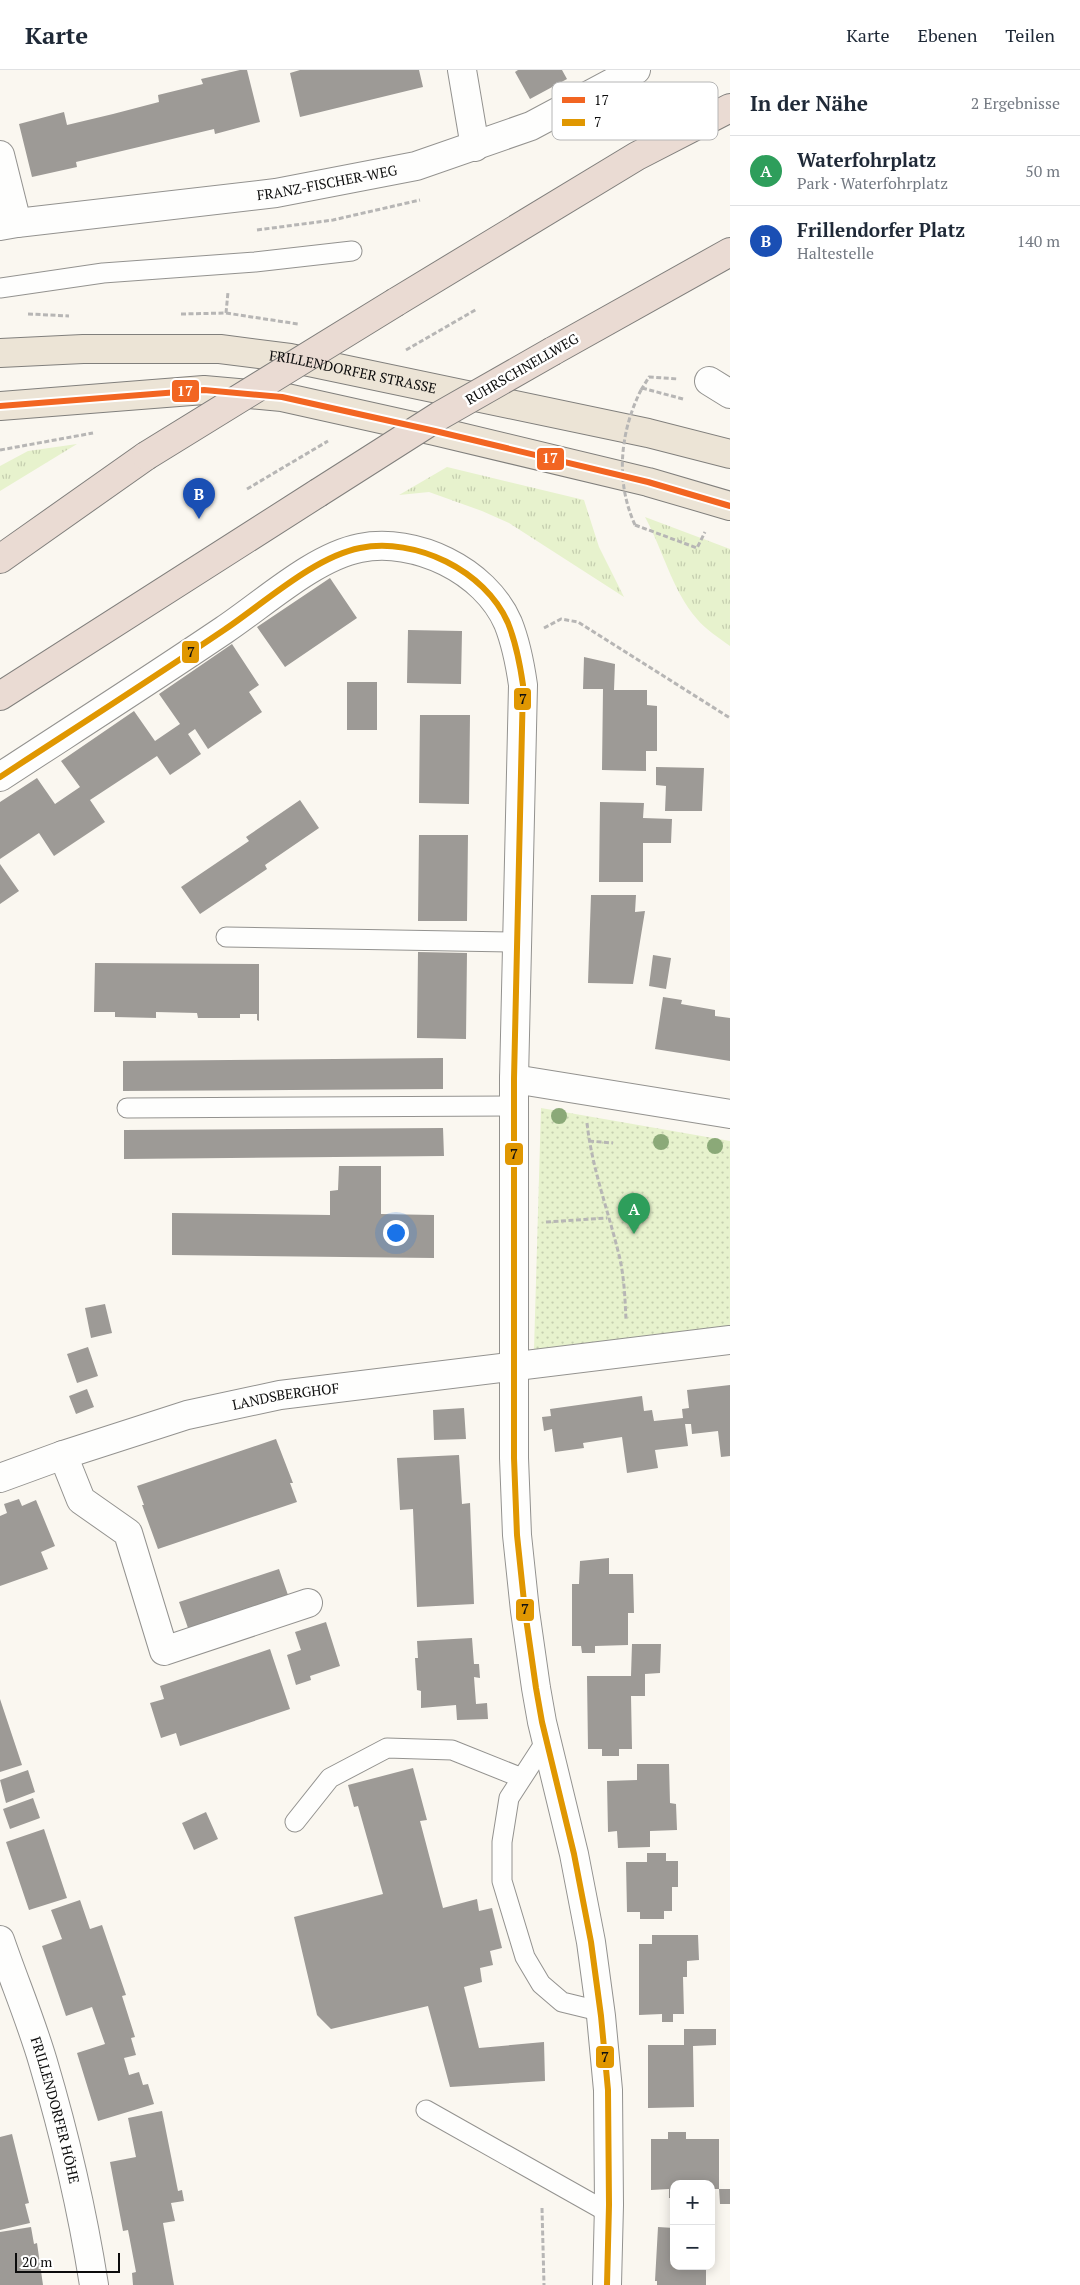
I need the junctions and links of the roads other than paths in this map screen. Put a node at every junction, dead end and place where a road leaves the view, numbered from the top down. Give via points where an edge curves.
1 (462, 70) edge
2 (636, 70) edge
3 (614, 82) edge
4 (730, 108) edge
5 (718, 114) edge
6 (552, 115) edge
7 (668, 140) edge
8 (475, 147) junction
9 (0, 156) edge
10 (9, 224) edge
11 (352, 251) dead end
12 (730, 252) edge
13 (0, 288) edge
14 (0, 353) edge
15 (0, 406) edge
16 (730, 454) edge
17 (730, 506) edge
18 (0, 559) edge
19 (0, 696) edge
20 (0, 777) edge
21 (226, 937) dead end
22 (517, 942) junction
23 (514, 1093) junction
24 (126, 1108) dead end
25 (730, 1114) edge
26 (730, 1340) edge
27 (514, 1365) junction
28 (63, 1455) junction
29 (0, 1478) edge
30 (308, 1604) dead end
31 (548, 1738) junction
32 (522, 1778) junction
33 (295, 1822) dead end
34 (0, 1940) edge
35 (600, 2011) junction
36 (426, 2110) dead end
37 (609, 2213) junction
38 (94, 2285) edge
39 (607, 2285) edge

1 - 8 street
2 - 3 street, FRANZ-FISCHER-WEG
4 - 5 highway, bridge
6 - 8 street, FRANZ-FISCHER-WEG
7 - 18 highway, bridge via 146,456
8 - 10 street, FRANZ-FISCHER-WEG via 416,166 276,193
9 - 10 street
11 - 13 lane via 103,273
12 - 19 highway, RUHRSCHNELLWEG, bridge via 439,416
14 - 16 main road, FRILLENDORFER STRASSE via 220,349 290,358 648,433
15 - 17 main road via 204,390 282,397 648,482
20 - 22 street via 339,554 360,548 383,547 407,549 450,562 487,593 507,621 520,662
21 - 22 lane
22 - 23 street
23 - 24 lane
23 - 25 street via 588,1091
23 - 27 street
26 - 27 street, LANDSBERGHOF
27 - 28 street, LANDSBERGHOF via 280,1395 187,1415
27 - 31 street via 517,1535 526,1621 542,1722
28 - 29 street, LANDSBERGHOF
28 - 30 street via 81,1500 128,1533 164,1651
31 - 32 lane
31 - 35 street via 591,1942
32 - 33 lane via 452,1750 387,1748 330,1778
32 - 35 lane via 509,1798 502,1842 502,1881 525,1957 541,1984 562,2002
34 - 38 street, FRILLENDORFER HÖHE via 42,2060 67,2145
35 - 37 street via 608,2090
36 - 37 lane
37 - 39 street

